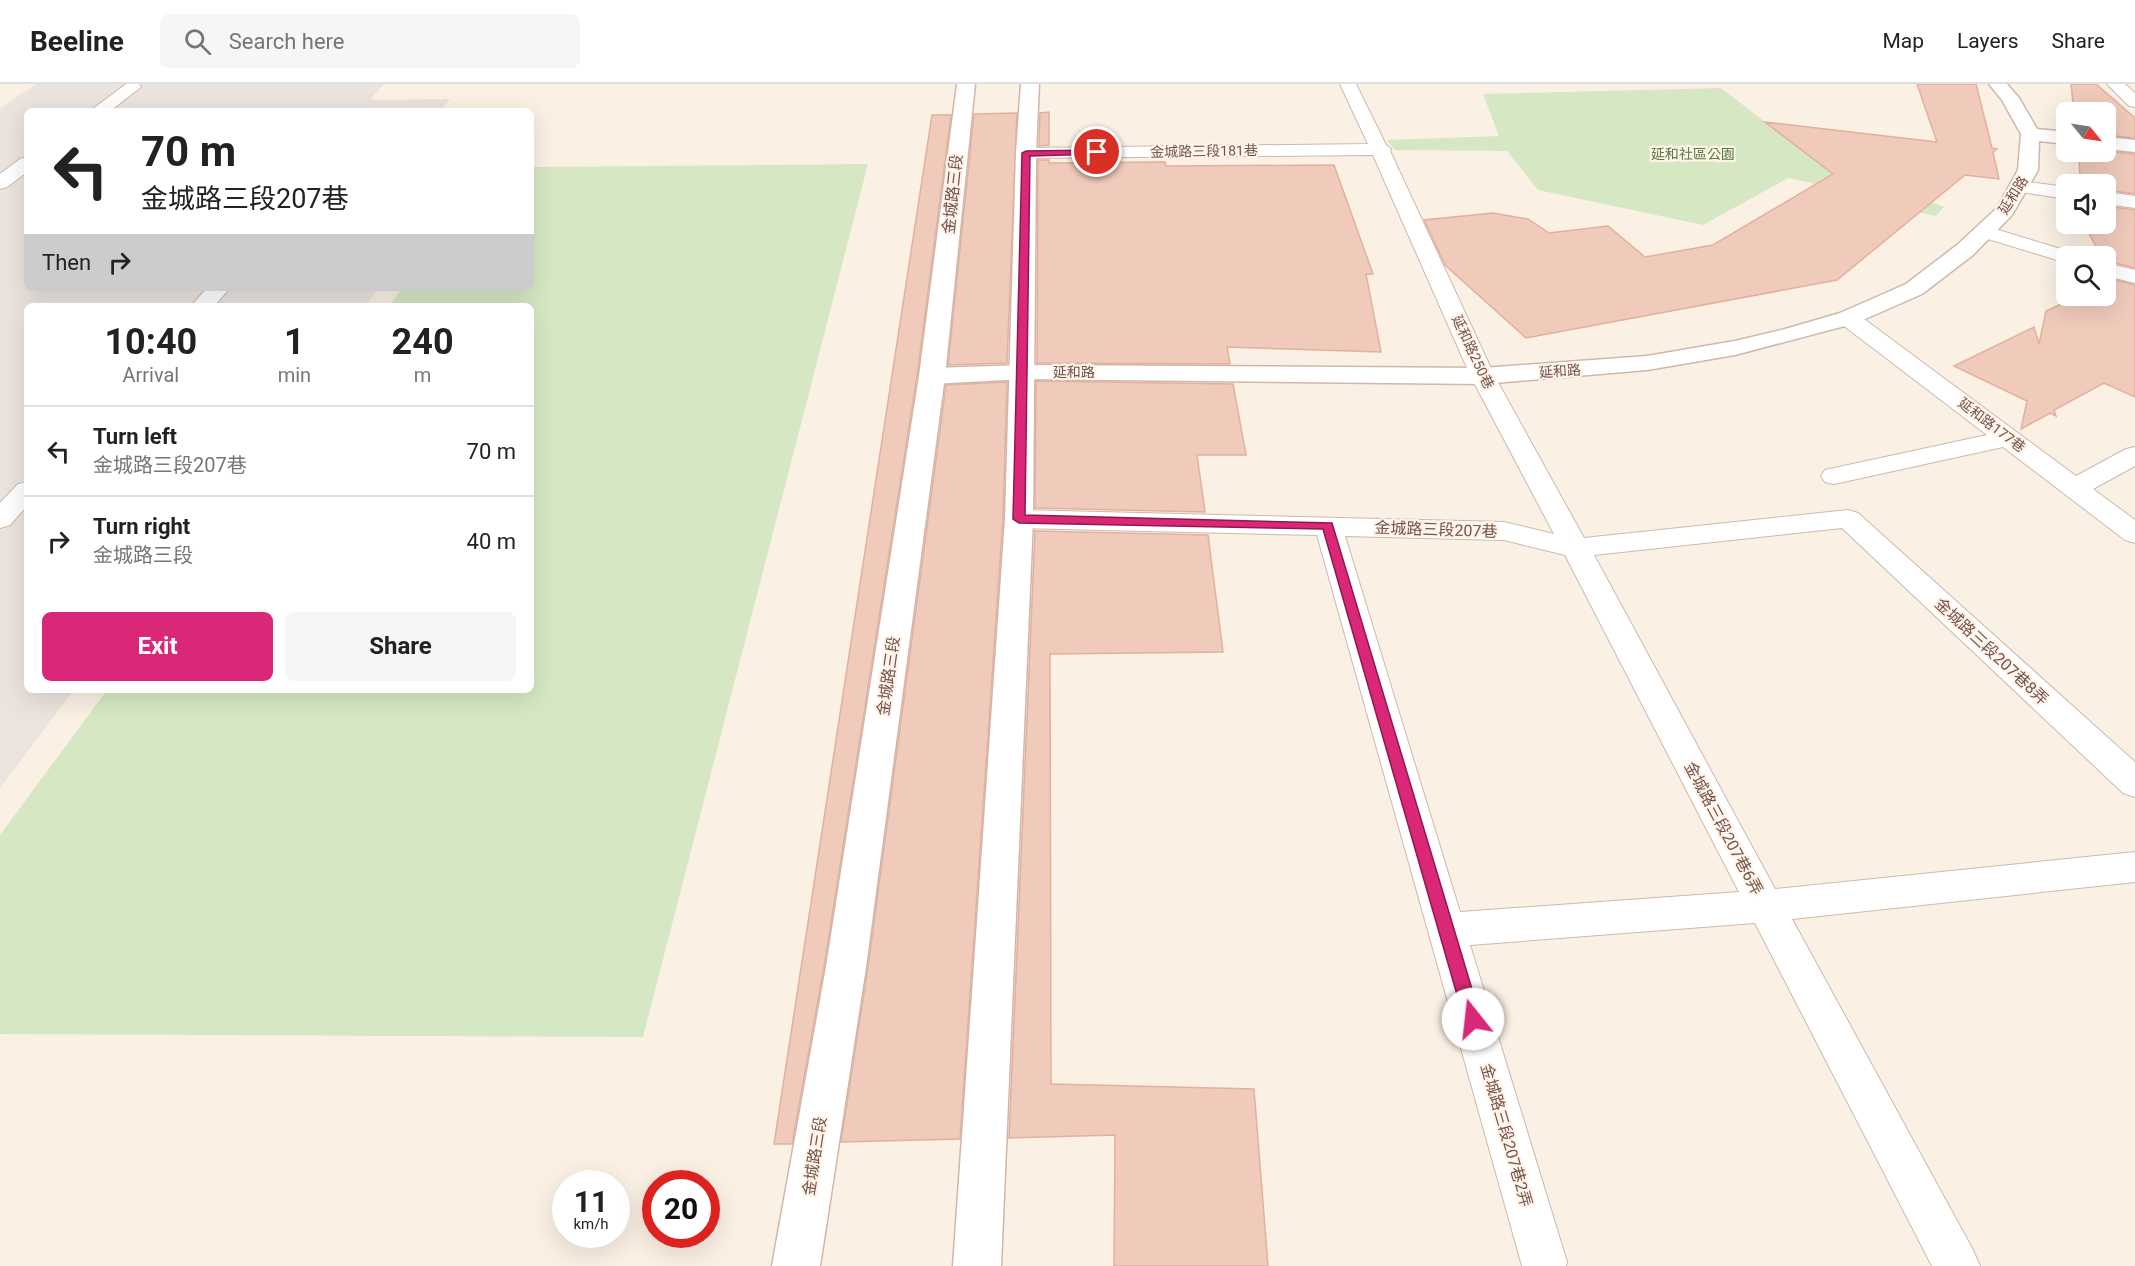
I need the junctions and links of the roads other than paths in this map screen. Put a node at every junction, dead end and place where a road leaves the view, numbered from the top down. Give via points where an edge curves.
1 (966, 84) edge
2 (1030, 84) edge
3 (1348, 84) edge
4 (1998, 84) edge
5 (2115, 84) edge
6 (133, 87) dead end
7 (2135, 102) edge
8 (103, 108) edge
9 (2030, 134) junction
10 (2056, 137) edge
11 (2116, 144) edge
12 (2135, 146) edge
13 (1382, 149) junction
14 (1026, 153) junction
15 (24, 165) edge
16 (0, 183) edge
17 (2020, 187) junction
18 (2056, 192) edge
19 (2116, 199) edge
20 (2135, 202) edge
21 (1985, 232) junction
22 (2056, 254) edge
23 (2116, 271) edge
24 (2135, 277) edge
25 (216, 291) edge
26 (205, 303) edge
27 (1848, 318) junction
28 (1023, 372) junction
29 (932, 376) junction
30 (1483, 376) junction
31 (2008, 438) junction
32 (2135, 455) edge
33 (1834, 476) dead end
34 (2075, 488) junction
35 (24, 493) edge
36 (0, 519) edge
37 (1019, 519) junction
38 (1848, 519) joint
39 (1328, 525) junction
40 (2135, 534) edge
41 (1576, 548) junction
42 (2135, 783) edge
43 (2135, 867) edge
44 (1765, 906) junction
45 (1447, 930) junction
46 (1544, 1262) dead end
47 (796, 1266) edge
48 (977, 1266) edge
49 (1957, 1266) edge

1 - 29 main road, 金城路三段
2 - 14 main road
3 - 13 lane, 延和路250巷
4 - 9 main road
5 - 7 lane
6 - 8 lane
9 - 10 main road
9 - 17 main road, 延和路 via 2028,170
11 - 12 main road
13 - 14 lane, 金城路三段181巷
13 - 30 lane, 延和路250巷
14 - 28 main road
15 - 16 lane
17 - 18 lane
17 - 21 main road, 延和路
19 - 20 lane
21 - 22 lane
21 - 27 main road, 延和路 via 1914,289
23 - 24 lane
25 - 26 lane
27 - 30 main road, 延和路 via 1735,348 1647,363
27 - 31 lane, 延和路177巷
28 - 29 main road, 延和路
28 - 30 main road, 延和路
28 - 37 main road
29 - 47 main road, 金城路三段 via 846,967
30 - 41 lane, 延和路250巷
31 - 33 lane
31 - 34 lane, 延和路177巷
32 - 34 lane
34 - 40 lane, 延和路177巷
35 - 36 lane
37 - 39 lane, 金城路三段207巷
37 - 48 main road
38 - 41 lane, 金城路三段207巷
38 - 42 lane, 金城路三段207巷8弄
39 - 41 lane, 金城路三段207巷 via 1504,531
39 - 45 lane, 金城路三段207巷2弄
41 - 44 lane, 金城路三段207巷6弄
43 - 44 lane, 金城路三段207巷6弄
44 - 45 lane
44 - 49 lane
45 - 46 lane, 金城路三段207巷2弄

